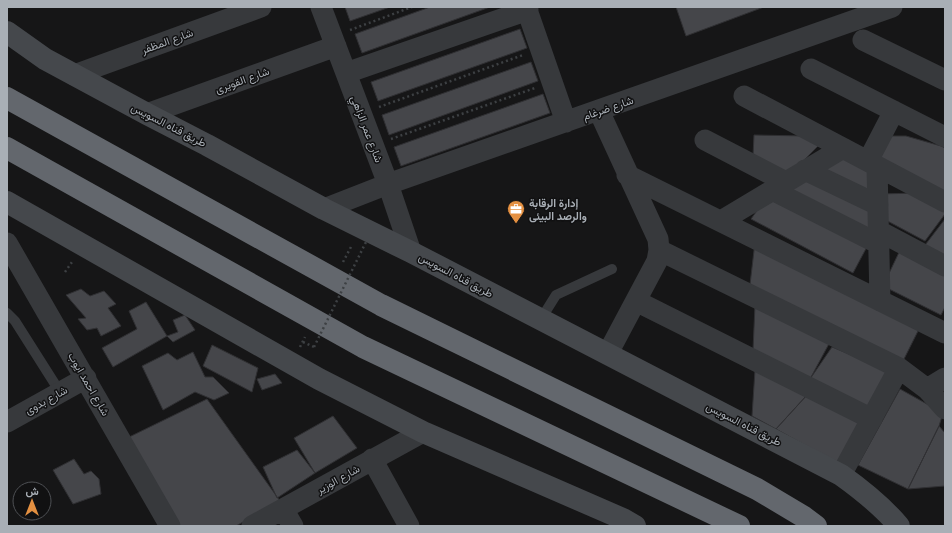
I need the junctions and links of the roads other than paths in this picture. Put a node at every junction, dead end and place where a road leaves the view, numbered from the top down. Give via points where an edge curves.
1 (261, 7) edge
2 (321, 7) edge
3 (892, 7) edge
4 (527, 9) edge
5 (7, 32) edge
6 (863, 40) dead end
7 (334, 41) junction
8 (811, 69) dead end
9 (346, 73) junction
10 (74, 75) junction
11 (945, 80) edge
12 (744, 96) dead end
13 (7, 98) edge
14 (599, 111) junction
15 (894, 111) junction
16 (147, 114) junction
17 (566, 122) junction
18 (945, 137) edge
19 (705, 140) dead end
20 (7, 148) edge
21 (843, 148) junction
22 (872, 163) junction
23 (806, 170) junction
24 (627, 174) junction
25 (388, 184) junction
26 (779, 186) junction
27 (7, 202) edge
28 (945, 202) edge
29 (878, 205) junction
30 (324, 209) junction
31 (721, 221) junction
32 (879, 238) junction
33 (7, 243) edge
34 (659, 250) junction
35 (411, 252) junction
36 (945, 266) edge
37 (612, 269) dead end
38 (636, 301) junction
39 (880, 301) junction
40 (7, 313) edge
41 (542, 319) junction
42 (945, 333) edge
43 (608, 353) junction
44 (899, 368) junction
45 (86, 378) junction
46 (945, 378) edge
47 (927, 389) junction
48 (60, 392) junction
49 (945, 409) edge
50 (872, 419) junction
51 (7, 422) edge
52 (423, 432) junction
53 (372, 459) junction
54 (841, 475) junction
55 (288, 517) edge
56 (623, 524) edge
57 (170, 526) edge
58 (252, 526) edge
59 (409, 526) edge
60 (739, 526) edge
61 (816, 526) edge
62 (899, 526) edge

1 - 10 street, شارع المظفر
2 - 7 street, شارع عمر الزاهي
3 - 14 street, شارع ضرغام
4 - 9 street
4 - 17 street
5 - 10 street, طريق قناه السويس via 45,59
6 - 11 street
7 - 9 street, شارع عمر الزاهي
7 - 16 street, شارع القويرى
8 - 15 street
9 - 25 street, شارع عمر الزاهي
10 - 16 street, طريق قناه السويس
12 - 21 street
13 - 61 highway via 381,304 758,489
14 - 17 street, شارع ضرغام
14 - 24 street
15 - 18 street
15 - 22 street
16 - 30 street, طريق قناه السويس
17 - 25 street, شارع ضرغام
19 - 26 street
20 - 60 highway via 370,351
21 - 22 street
21 - 23 street
22 - 28 street
22 - 29 street
23 - 26 street
23 - 29 street
24 - 31 street
24 - 34 street via 658,239
25 - 30 street, شارع ضرغام
25 - 35 street, شارع عمر الزاهي
26 - 31 street
26 - 32 street
27 - 52 street via 319,379
29 - 32 street
30 - 35 street, طريق قناه السويس via 363,234
31 - 39 street
32 - 36 street
32 - 39 street
33 - 45 street, شارع احمد ايوب
34 - 38 street via 657,261
34 - 44 street
35 - 41 street, طريق قناه السويس
37 - 41 lane via 556,295
38 - 43 street
38 - 50 street
39 - 42 street
40 - 48 lane via 15,321
41 - 43 street, طريق قناه السويس
43 - 54 street, طريق قناه السويس
44 - 47 street
44 - 50 street
45 - 48 street, شارع بدوى
45 - 57 street, شارع احمد ايوب
46 - 47 street
47 - 49 street
48 - 51 street, شارع بدوى
50 - 54 street
52 - 53 street, شارع الوزير
52 - 56 street
53 - 55 street, شارع الوزير
53 - 59 street
54 - 62 street, طريق قناه السويس via 867,493
55 - 58 street, شارع الوزير

